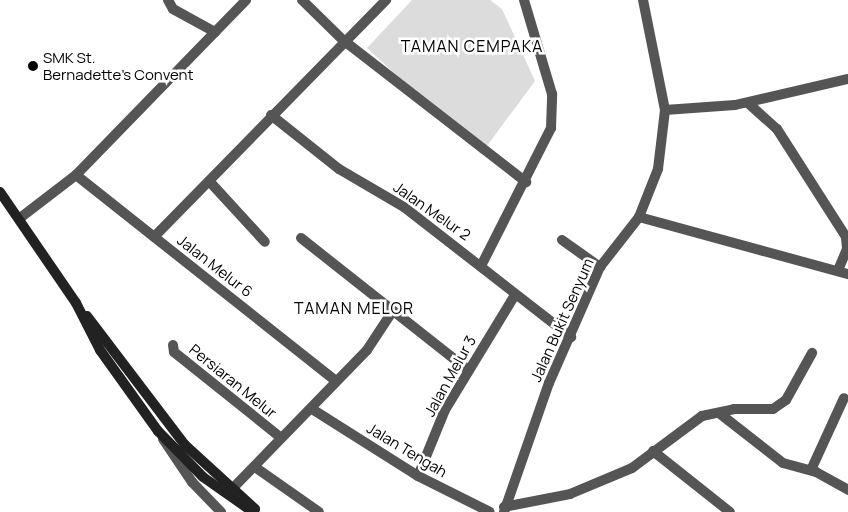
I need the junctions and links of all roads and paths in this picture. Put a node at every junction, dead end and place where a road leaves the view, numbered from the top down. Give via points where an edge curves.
1 (168, 0) edge
2 (246, 0) edge
3 (302, 0) edge
4 (386, 0) edge
5 (524, 0) edge
6 (643, 0) edge
7 (215, 32) junction
8 (343, 40) junction
9 (848, 79) edge
10 (748, 102) junction
11 (664, 110) junction
12 (271, 114) junction
13 (71, 178) junction
14 (210, 182) junction
15 (526, 182) junction
16 (0, 192) edge
17 (639, 217) junction
18 (20, 218) junction
19 (154, 238) junction
20 (301, 238) dead end
21 (562, 240) dead end
22 (265, 242) dead end
23 (481, 266) junction
24 (600, 267) junction
25 (843, 272) edge
26 (515, 295) junction
27 (76, 304) junction
28 (392, 312) junction
29 (572, 338) junction
30 (173, 345) dead end
31 (812, 353) dead end
32 (468, 370) junction
33 (336, 381) junction
34 (844, 398) dead end
35 (312, 408) junction
36 (719, 413) junction
37 (158, 431) junction
38 (280, 437) junction
39 (185, 445) junction
40 (653, 452) junction
41 (186, 461) junction
42 (255, 467) junction
43 (811, 470) junction
44 (418, 476) junction
45 (192, 482) junction
46 (233, 488) junction
47 (848, 490) edge
48 (504, 510) edge
49 (221, 512) edge
50 (253, 512) edge
51 (258, 512) edge
52 (320, 512) edge
53 (490, 512) edge
54 (730, 512) edge

1 - 7 street via 173,8
2 - 7 street
3 - 8 street
4 - 8 street
5 - 15 street via 552,94 551,128
6 - 11 street, Jalan Bukit Senyum
7 - 13 street
8 - 12 street
8 - 15 street
9 - 10 street
10 - 11 street
10 - 25 street via 777,129 846,236
11 - 17 street, Jalan Bukit Senyum via 658,169
12 - 14 street
12 - 23 street, Jalan Melur 2 via 339,169 404,207
13 - 18 street
13 - 19 street, Jalan Melur 6
14 - 19 street
14 - 22 street
15 - 23 street
16 - 18 main road
17 - 24 street, Jalan Bukit Senyum
17 - 25 street
18 - 27 main road
19 - 33 street, Jalan Melur 6
20 - 28 street
21 - 24 street
23 - 26 street, Jalan Melur 2
24 - 29 street, Jalan Bukit Senyum
26 - 29 street, Jalan Melur 2
26 - 32 street, Jalan Melur 3
27 - 37 main road via 100,350
27 - 39 main road
28 - 32 street
28 - 33 street via 367,350
29 - 48 street, Jalan Bukit Senyum via 549,383
30 - 38 street, Persiaran Melur via 174,352
31 - 36 street via 786,400 773,409
32 - 44 street, Jalan Melur 3
33 - 35 street
34 - 43 street
35 - 38 street
35 - 44 street, Jalan Tengah
36 - 40 street via 702,416
36 - 43 street via 783,463
37 - 41 main road
37 - 45 street
38 - 42 street
39 - 41 main road
39 - 46 main road
40 - 48 street via 632,468 570,494
40 - 54 street
41 - 45 street
41 - 50 main road
42 - 46 street
42 - 52 street
43 - 47 street
44 - 53 street, Jalan Tengah
45 - 49 street
46 - 51 main road

